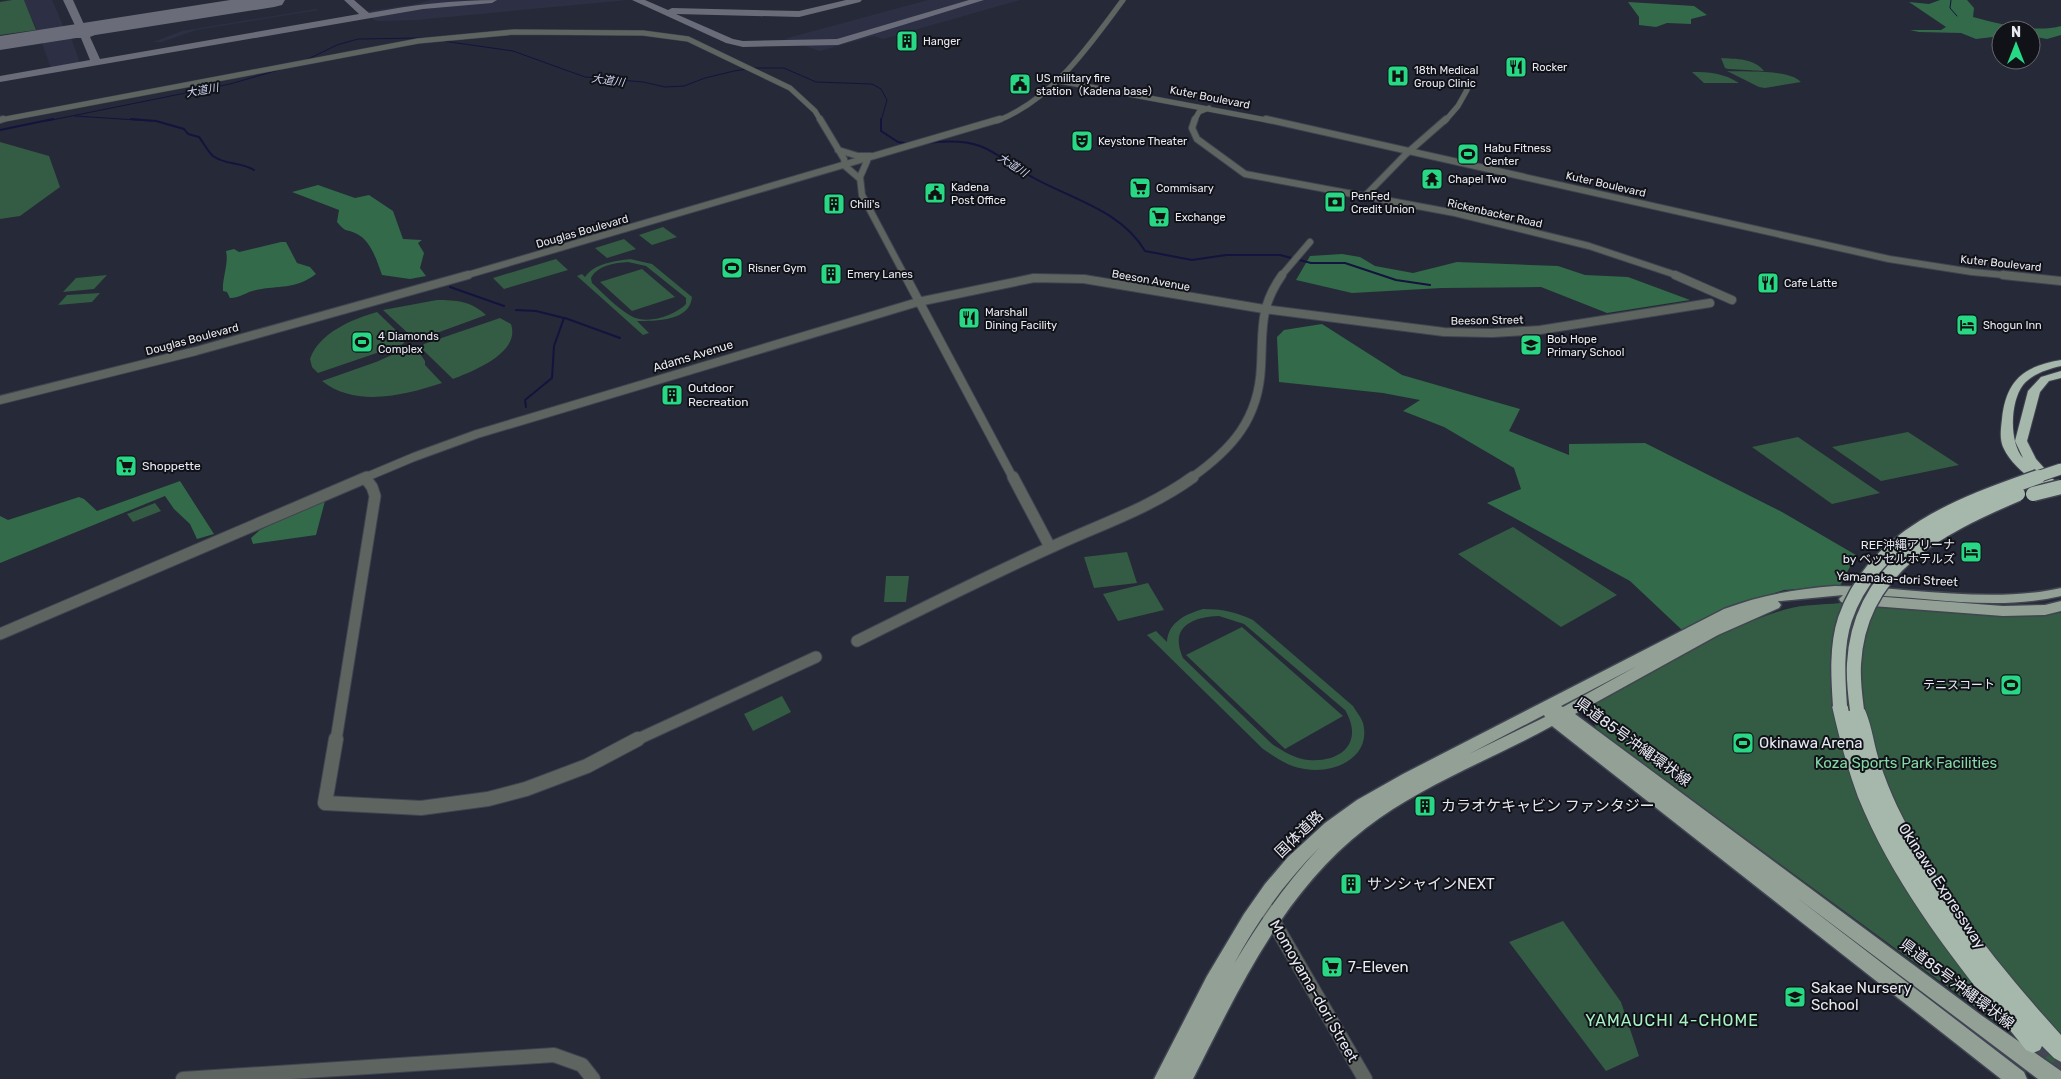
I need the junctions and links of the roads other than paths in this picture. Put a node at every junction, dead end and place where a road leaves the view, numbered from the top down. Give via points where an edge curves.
1 (1124, 0) edge
2 (1058, 82) junction
3 (1095, 87) junction
4 (1062, 89) dead end
5 (1467, 90) dead end
6 (1055, 91) dead end
7 (1043, 95) junction
8 (1209, 108) dead end
9 (0, 120) edge
10 (838, 150) junction
11 (1408, 152) junction
12 (891, 153) junction
13 (867, 161) junction
14 (845, 166) junction
15 (859, 178) junction
16 (1365, 196) junction
17 (1310, 242) dead end
18 (1034, 278) joint
19 (2061, 281) edge
20 (1732, 300) dead end
21 (918, 302) junction
22 (1710, 303) dead end
23 (1264, 310) junction
24 (2061, 363) edge
25 (2061, 369) edge
26 (2061, 374) edge
27 (2029, 376) junction
28 (2061, 381) edge
29 (2034, 392) junction
30 (0, 400) edge
31 (2061, 461) edge
32 (2061, 469) edge
33 (366, 479) junction
34 (2061, 480) edge
35 (2061, 488) edge
36 (1978, 499) junction
37 (1928, 538) junction
38 (1050, 547) junction
39 (2061, 592) edge
40 (2061, 606) edge
41 (0, 634) edge
42 (857, 641) dead end
43 (816, 657) dead end
44 (1848, 708) junction
45 (1555, 713) junction
46 (1262, 902) junction
47 (1272, 918) junction
48 (2033, 1043) tunnel mouth
49 (2061, 1051) edge
50 (183, 1079) edge
51 (593, 1079) edge
52 (1164, 1079) edge
53 (1182, 1079) edge
54 (1365, 1079) edge
55 (2017, 1079) edge
56 (2055, 1079) edge

1 - 2 street, Douglas Boulevard
2 - 3 street, Kuter Boulevard
2 - 7 street, Douglas Boulevard
3 - 4 street
3 - 11 street, Kuter Boulevard via 1210,108
5 - 11 street via 1466,97 1458,106
6 - 7 street
7 - 12 street, Douglas Boulevard via 1014,113
8 - 16 street, Rickenbacker Road via 1199,112 1195,118 1192,128 1197,139 1245,174
9 - 10 street via 418,41 514,32 642,32 688,39 780,82 801,96 815,111
10 - 12 street via 858,156
10 - 14 street
11 - 16 street
11 - 19 street, Kuter Boulevard via 1889,259
12 - 13 street, Douglas Boulevard
13 - 14 street, Douglas Boulevard
13 - 15 street
14 - 15 street
14 - 30 street, Douglas Boulevard via 196,351
15 - 21 street via 862,195
16 - 20 street, Rickenbacker Road via 1454,213 1598,249 1678,276
17 - 23 street via 1285,270
18 - 21 street, Adams Avenue
18 - 23 street, Beeson Avenue via 1084,279
21 - 33 street, Adams Avenue via 477,434
21 - 38 street
22 - 23 street, Beeson Street via 1576,326 1492,333 1412,330
23 - 38 street via 1260,388 1248,421 1233,443 1179,487
24 - 27 highway via 2043,367
25 - 27 highway
26 - 29 highway via 2045,379
27 - 35 highway via 2017,386 2012,402 2007,431 2009,448 2028,469
28 - 29 highway
29 - 34 highway via 2021,441 2031,461 2043,472
31 - 36 highway, bridge
32 - 36 highway, Okinawa Expressway, bridge
33 - 41 street, Adams Avenue
33 - 43 street via 375,496 325,803 421,808 488,799 526,789 587,766 647,734
34 - 37 highway, Okinawa Expressway, bridge via 1966,516
35 - 37 highway, bridge via 2033,494
36 - 44 highway, Okinawa Expressway, bridge via 1916,532 1896,546 1867,576 1846,619 1838,670
37 - 44 highway, Okinawa Expressway, bridge via 1893,566 1872,598 1861,624
38 - 42 street
39 - 45 main road, Yamanaka-dori Street via 2014,600 1865,591 1815,591 1769,598 1730,612
40 - 45 main road, Yamanaka-dori Street via 2045,610 2003,611 1840,598 1775,605 1740,617
44 - 48 highway, Okinawa Expressway via 1845,734 1853,763 1887,838 1975,972
44 - 49 highway, Okinawa Expressway via 1884,799 1931,884 1993,970
45 - 46 main road, 国体道路 via 1409,778 1358,808 1304,852
45 - 47 main road via 1443,773 1360,823 1294,886
45 - 55 main road
45 - 56 main road, 県道85号沖縄環状線
46 - 47 street, Momoyama-dori Street
46 - 52 main road, 国体道路 via 1221,970
47 - 53 main road
47 - 54 street, Momoyama-dori Street
50 - 51 street via 554,1055 585,1066

